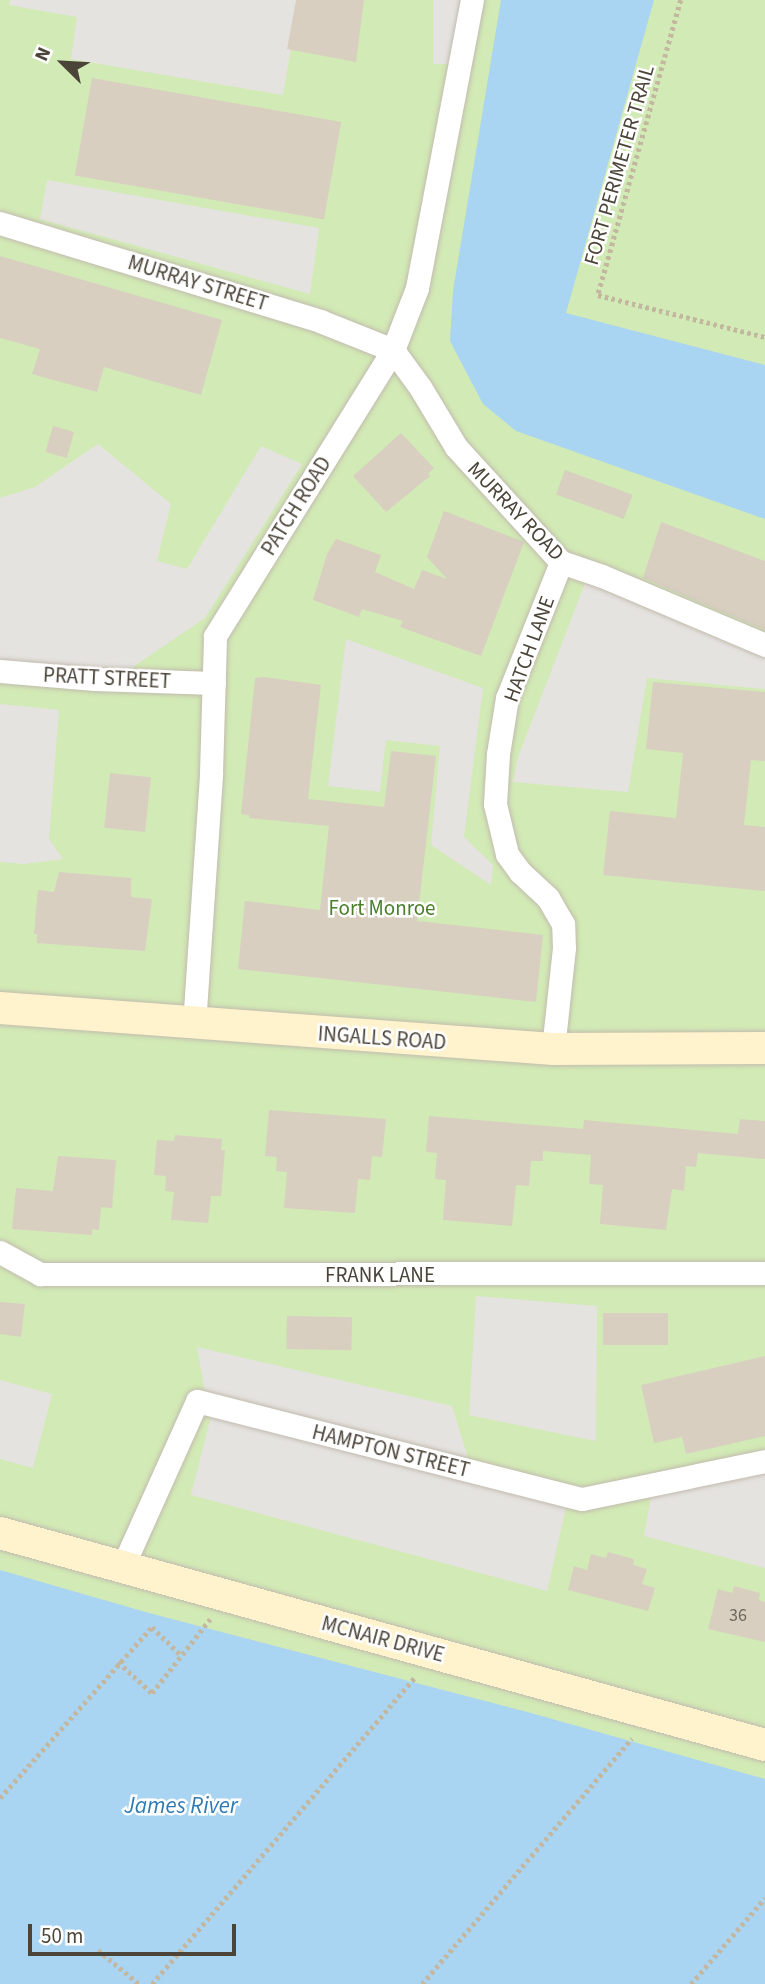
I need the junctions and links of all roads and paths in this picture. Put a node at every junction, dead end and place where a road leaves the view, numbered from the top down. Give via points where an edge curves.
1 (472, 0) edge
2 (681, 0) edge
3 (0, 223) edge
4 (765, 337) edge
5 (393, 349) junction
6 (561, 562) junction
7 (765, 645) edge
8 (0, 671) edge
9 (214, 683) junction
10 (0, 1008) edge
11 (194, 1025) junction
12 (765, 1048) edge
13 (553, 1049) junction
14 (0, 1252) edge
15 (765, 1273) edge
16 (765, 1461) edge
17 (0, 1533) edge
18 (122, 1568) junction
19 (214, 1613) dead end
20 (181, 1655) junction
21 (118, 1662) junction
22 (421, 1669) dead end
23 (639, 1730) dead end
24 (765, 1745) edge
25 (0, 1798) edge
26 (765, 1898) edge
27 (98, 1950) dead end
28 (139, 1984) edge
29 (152, 1984) edge
30 (422, 1984) edge
31 (691, 1984) edge

1 - 5 street, PATCH ROAD via 417,288
2 - 4 path, FORT PERIMETER TRAIL via 598,295
3 - 5 street, MURRAY STREET via 320,321
5 - 6 street, MURRAY ROAD via 456,447
5 - 9 street, PATCH ROAD via 215,636
6 - 7 street, MURRAY ROAD
6 - 13 street, HATCH LANE via 508,698 495,803 506,854 548,898 563,923
8 - 9 street, PRATT STREET
9 - 11 street, PATCH ROAD
10 - 11 street, INGALLS ROAD
11 - 13 street, INGALLS ROAD
12 - 13 street, INGALLS ROAD
14 - 15 street, FRANK LANE via 40,1274
16 - 18 street, HAMPTON STREET via 582,1499 197,1401
17 - 18 street, MCNAIR DRIVE
18 - 24 street, MCNAIR DRIVE
19 - 20 path
20 - 21 path via 152,1627
20 - 21 path via 152,1693
21 - 25 path
22 - 29 path
23 - 30 path
26 - 31 path
27 - 28 path

